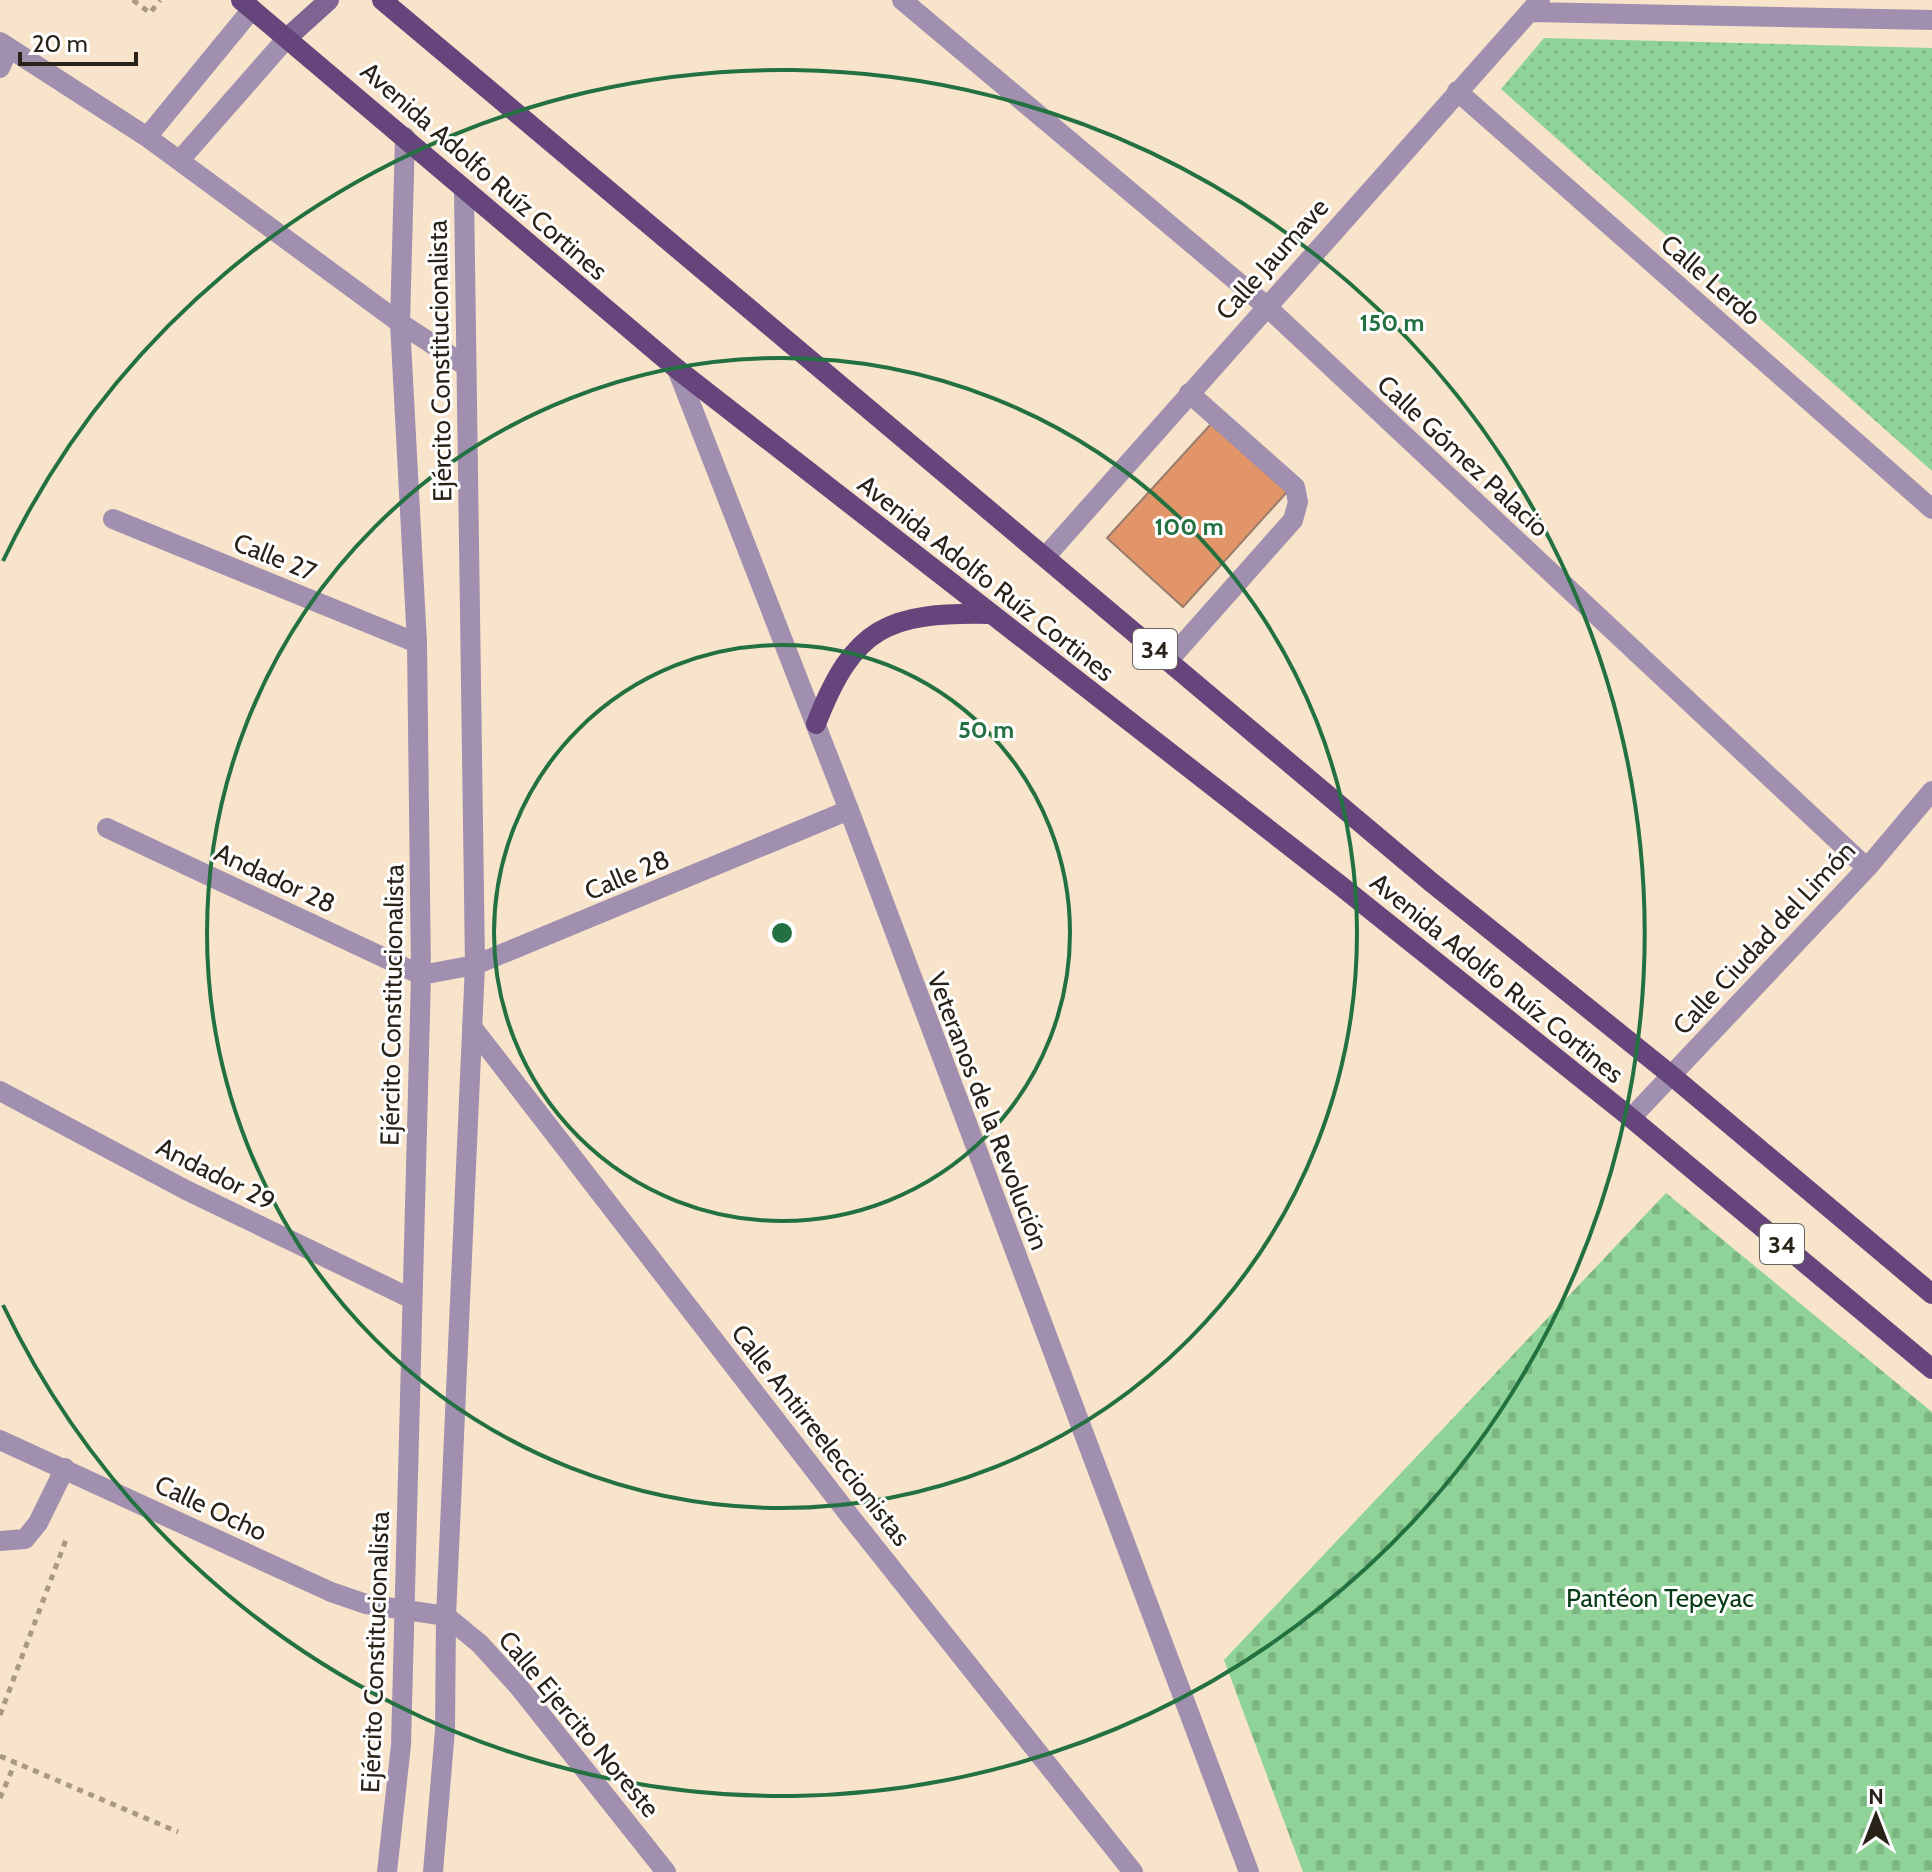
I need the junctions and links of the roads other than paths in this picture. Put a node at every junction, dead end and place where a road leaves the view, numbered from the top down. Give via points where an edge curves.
1 (329, 0) edge
2 (382, 0) edge
3 (902, 0) edge
4 (252, 3) edge
5 (1534, 6) edge
6 (1932, 20) edge
7 (287, 38) junction
8 (3, 53) edge
9 (1457, 91) junction
10 (147, 137) junction
11 (405, 137) junction
12 (180, 160) junction
13 (464, 192) junction
14 (1265, 305) junction
15 (400, 323) junction
16 (466, 366) junction
17 (677, 369) junction
18 (1189, 393) junction
19 (1932, 509) edge
20 (113, 519) dead end
21 (1046, 556) junction
22 (990, 614) junction
23 (417, 643) junction
24 (1168, 661) junction
25 (816, 724) junction
26 (1932, 791) edge
27 (849, 810) junction
28 (107, 828) dead end
29 (1867, 868) junction
30 (475, 965) junction
31 (421, 975) junction
32 (472, 1027) junction
33 (1671, 1075) junction
34 (0, 1091) edge
35 (1631, 1118) junction
36 (1932, 1294) edge
37 (412, 1299) junction
38 (1932, 1369) edge
39 (0, 1440) edge
40 (65, 1468) junction
41 (0, 1541) edge
42 (404, 1611) junction
43 (446, 1616) junction
44 (387, 1872) edge
45 (433, 1872) edge
46 (666, 1872) edge
47 (1133, 1872) edge
48 (1249, 1872) edge

1 - 7 street
2 - 21 main road, Avenida Adolfo Ruíz Cortines / 34
3 - 14 street, Calle Gómez Palacio
4 - 7 main road, Avenida Adolfo Ruíz Cortines / 34
4 - 10 street
5 - 6 street
5 - 9 street, Calle Jaumave
7 - 11 main road, Avenida Adolfo Ruíz Cortines / 34
7 - 12 street
8 - 10 street
9 - 14 street, Calle Jaumave
9 - 19 street, Calle Lerdo
10 - 12 street
11 - 13 main road, Avenida Adolfo Ruíz Cortines / 34
11 - 15 street, Ejército Constitucionalista
12 - 15 street
13 - 16 street, Ejército Constitucionalista
13 - 17 main road, Avenida Adolfo Ruíz Cortines / 34
14 - 18 street, Calle Jaumave
14 - 29 street, Calle Gómez Palacio
15 - 16 street
15 - 23 street, Ejército Constitucionalista
16 - 30 street, Ejército Constitucionalista
17 - 22 main road, Avenida Adolfo Ruíz Cortines / 34
17 - 25 street, Veteranos de la Revolución
18 - 21 street, Calle Jaumave
18 - 24 street via 1287,478 1298,502 1293,520
20 - 23 street, Calle 27
21 - 24 main road, Avenida Adolfo Ruíz Cortines / 34
22 - 25 main road via 939,613 887,625 846,661
22 - 35 main road, Avenida Adolfo Ruíz Cortines / 34
23 - 31 street, Ejército Constitucionalista
24 - 33 main road, Avenida Adolfo Ruíz Cortines / 34
25 - 27 street, Veteranos de la Revolución
26 - 29 street, Calle Ciudad del Limón
27 - 30 street, Calle 28
27 - 48 street, Veteranos de la Revolución
28 - 31 street, Andador 28
29 - 33 street, Calle Ciudad del Limón
30 - 31 street, Calle 28
30 - 32 street, Ejército Constitucionalista
31 - 37 street, Ejército Constitucionalista
32 - 43 street, Ejército Constitucionalista
32 - 47 street, Calle Antirreeleccionistas
33 - 35 street, Calle Ciudad del Limón
33 - 36 main road, Avenida Adolfo Ruíz Cortines / 34
34 - 37 street, Andador 29 via 186,1190
35 - 38 main road, Avenida Adolfo Ruíz Cortines / 34
37 - 42 street, Ejército Constitucionalista
39 - 40 street, Calle Ocho
40 - 41 street via 25,1539
40 - 42 street, Calle Ocho via 331,1592
42 - 43 street, Calle Ocho
42 - 44 street, Ejército Constitucionalista via 401,1745
43 - 45 street, Ejército Constitucionalista via 445,1730
43 - 46 street, Calle Ejercito Noreste via 519,1687

